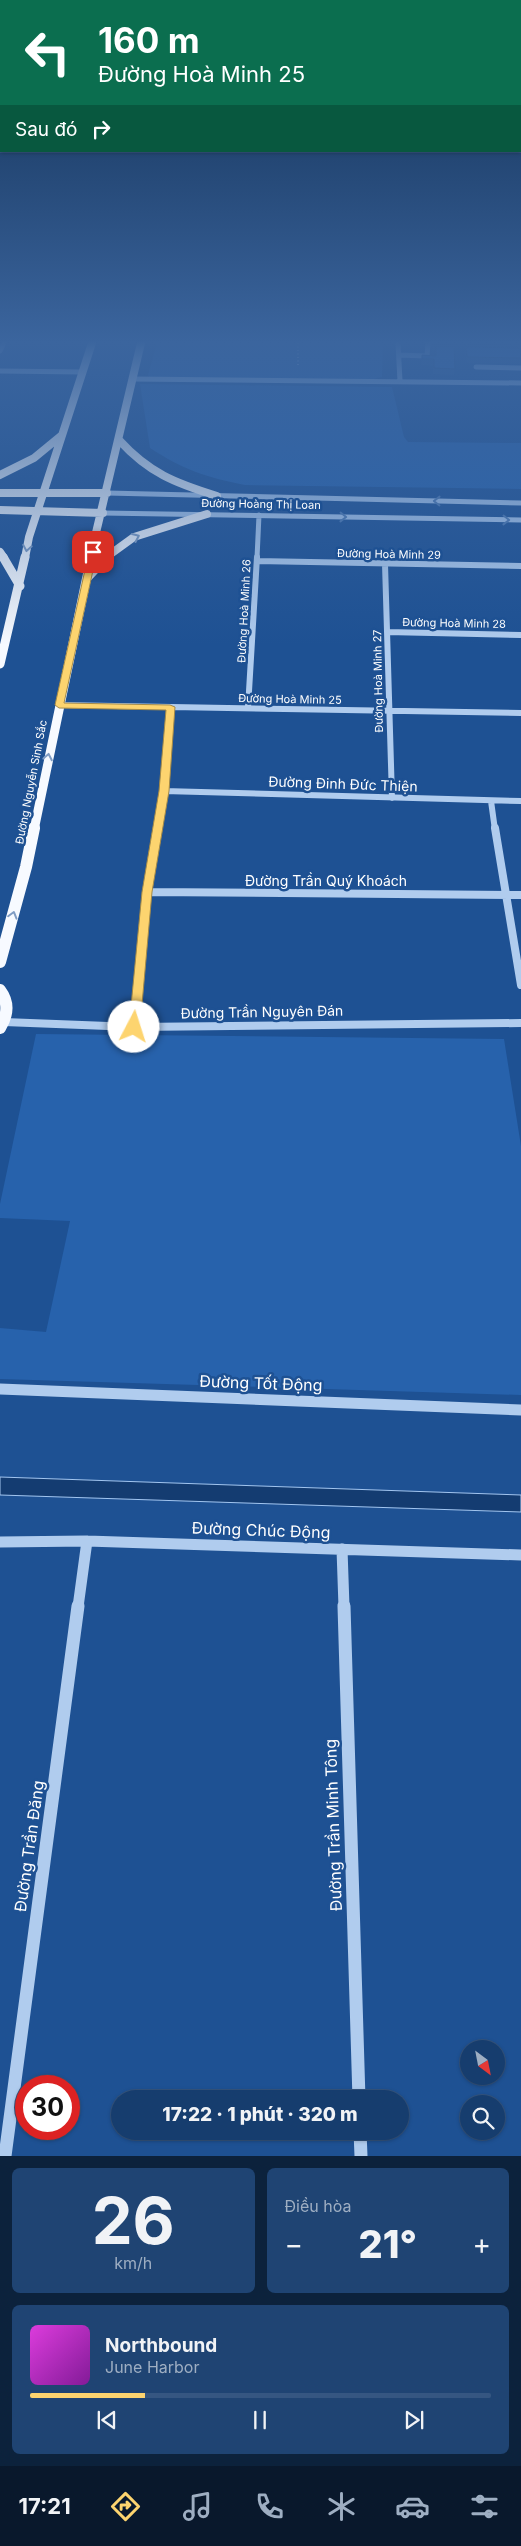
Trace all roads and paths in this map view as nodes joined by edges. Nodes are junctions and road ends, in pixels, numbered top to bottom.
1 (52, 444) edge
2 (59, 444) edge
3 (118, 444) edge
4 (122, 444) edge
5 (0, 475) edge
6 (0, 493) edge
7 (42, 493) junction
8 (107, 494) junction
9 (217, 496) junction
10 (521, 503) edge
11 (0, 510) edge
12 (37, 511) junction
13 (103, 512) junction
14 (207, 514) junction
15 (259, 515) junction
16 (521, 520) edge
17 (0, 552) edge
18 (257, 561) junction
19 (386, 564) junction
20 (521, 566) edge
21 (86, 579) junction
22 (20, 586) junction
23 (387, 632) junction
24 (521, 635) edge
25 (0, 664) edge
26 (59, 705) junction
27 (170, 707) junction
28 (248, 708) junction
29 (388, 711) junction
30 (521, 713) edge
31 (164, 791) junction
32 (392, 798) junction
33 (491, 801) junction
34 (521, 801) edge
35 (147, 892) junction
36 (505, 895) junction
37 (521, 895) edge
38 (0, 962) edge
39 (521, 985) edge
40 (0, 990) edge
41 (521, 1023) edge
42 (2, 1025) edge
43 (134, 1027) junction
44 (0, 1389) edge
45 (521, 1410) edge
46 (87, 1541) junction
47 (0, 1542) edge
48 (342, 1550) junction
49 (521, 1556) edge
50 (359, 2090) edge
51 (360, 2140) edge
52 (6, 2156) edge
53 (361, 2156) edge

1 - 5 main road
2 - 7 main road
3 - 8 main road, Đường Nguyễn Sinh Sắc
4 - 9 main road
6 - 7 main road, Đường Hoàng Thị Loan
7 - 8 main road, Đường Hoàng Thị Loan
7 - 12 main road
8 - 9 street, Đường Hoàng Thị Loan
8 - 13 main road, Đường Nguyễn Sinh Sắc
10 -> 9 street, Đường Hoàng Thị Loan
11 - 12 main road, Đường Hoàng Thị Loan
12 - 13 main road, Đường Hoàng Thị Loan
12 -> 22 main road
13 - 14 street, Đường Hoàng Thị Loan
13 - 21 main road, Đường Nguyễn Sinh Sắc
14 - 15 street, Đường Hoàng Thị Loan
21 -> 14 main road
15 -> 16 street, Đường Hoàng Thị Loan
15 - 18 street, Đường Hoà Minh 26
17 - 22 main road
18 - 19 street, Đường Hoà Minh 29
18 - 28 street, Đường Hoà Minh 26
19 - 20 street, Đường Hoà Minh 29
19 - 23 street, Đường Hoà Minh 27
21 - 26 main road, Đường Nguyễn Sinh Sắc
22 - 25 main road
23 - 24 street, Đường Hoà Minh 28
23 - 29 street, Đường Hoà Minh 27
26 - 27 street, Đường Hoà Minh 25
38 -> 26 main road, Đường Nguyễn Sinh Sắc
27 - 28 street, Đường Hoà Minh 25
27 - 31 street
28 - 29 street, Đường Hoà Minh 25
29 - 30 street, Đường Hoà Minh 25
29 - 32 street, Đường Hoà Minh 27
31 - 32 street, Đường Đinh Đức Thiện
31 - 35 street
32 - 33 street, Đường Đinh Đức Thiện
33 - 34 street, Đường Đinh Đức Thiện
33 - 36 street
35 - 36 street, Đường Trần Quý Khoách
35 - 43 street
36 - 37 street, Đường Trần Quý Khoách
36 - 39 street
40 - 42 main road
41 - 43 street, Đường Trần Nguyên Đán
42 - 43 street, Đường Trần Nguyên Đán
44 - 45 street, Đường Tốt Động
46 - 47 street, Đường Chúc Động
46 - 48 street, Đường Chúc Động
46 - 52 street, Đường Trần Đăng
48 - 49 street, Đường Chúc Động
48 - 50 street, Đường Trần Minh Tông
51 - 53 street

